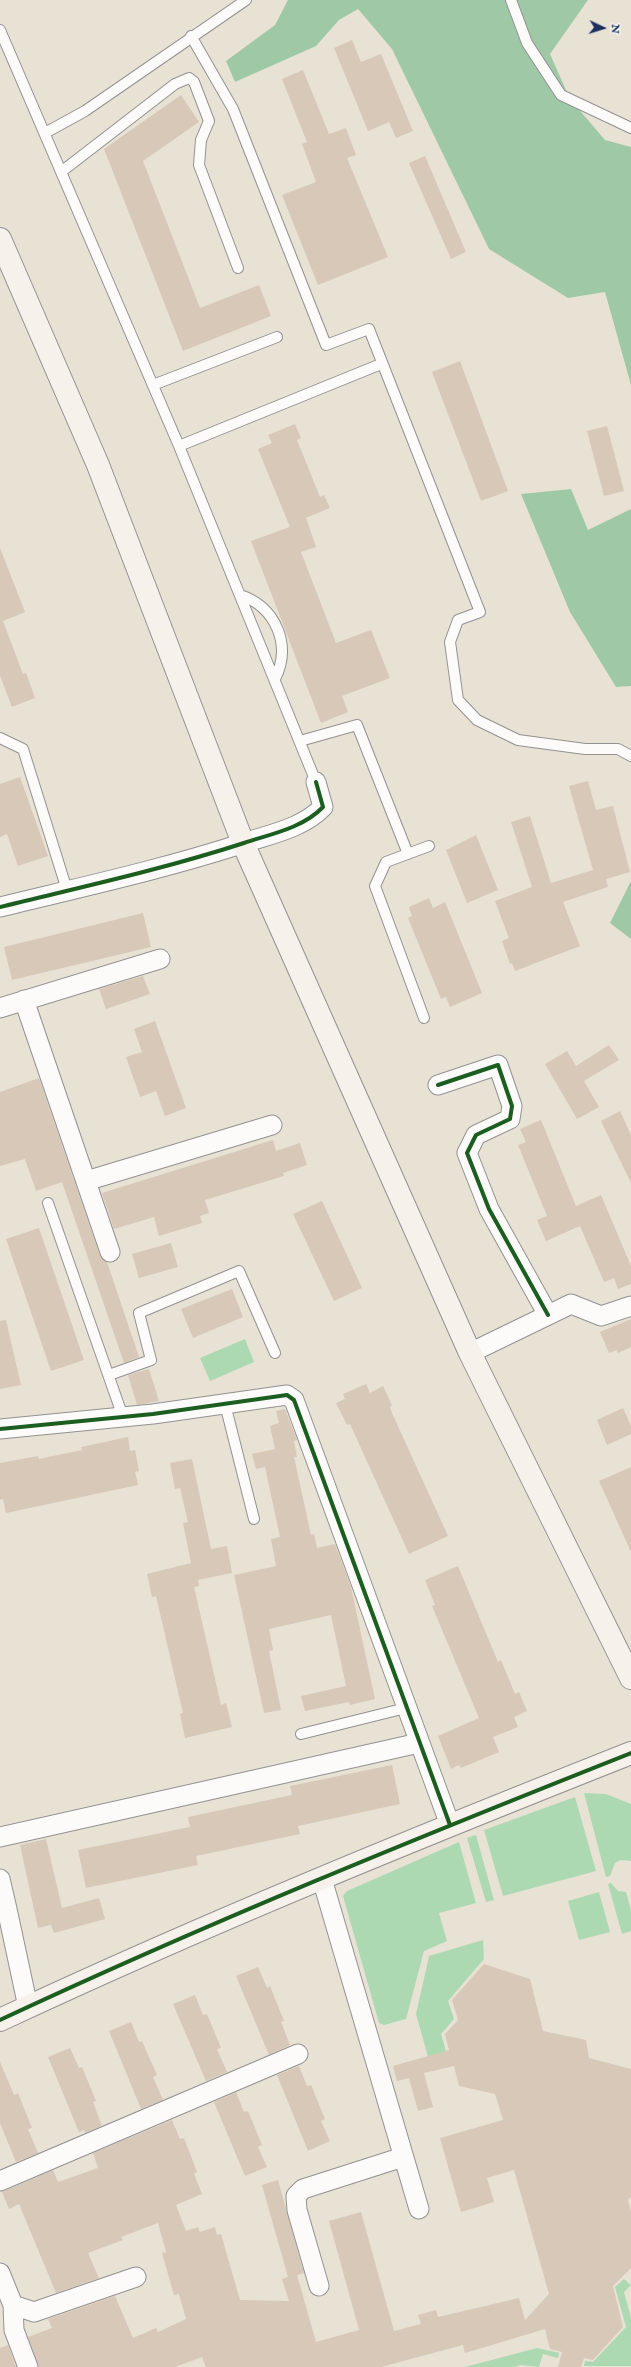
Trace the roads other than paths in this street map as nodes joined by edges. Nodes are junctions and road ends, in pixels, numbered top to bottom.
1 (246, 0) edge
2 (511, 0) edge
3 (0, 30) edge
4 (191, 36) junction
5 (631, 128) edge
6 (45, 133) junction
7 (62, 172) junction
8 (0, 240) edge
9 (238, 268) dead end
10 (277, 337) dead end
11 (381, 364) junction
12 (153, 385) junction
13 (179, 446) junction
14 (240, 595) junction
15 (274, 679) junction
16 (0, 738) edge
17 (300, 741) junction
18 (631, 756) edge
19 (316, 782) joint
20 (244, 843) junction
21 (430, 846) dead end
22 (408, 854) junction
23 (67, 890) junction
24 (0, 907) edge
25 (160, 959) dead end
26 (24, 1000) junction
27 (0, 1008) edge
28 (424, 1018) dead end
29 (438, 1085) dead end
30 (272, 1126) dead end
31 (86, 1182) junction
32 (48, 1203) dead end
33 (110, 1252) dead end
34 (631, 1306) edge
35 (548, 1315) junction
36 (275, 1353) dead end
37 (470, 1354) junction
38 (109, 1375) junction
39 (225, 1404) junction
40 (124, 1417) junction
41 (0, 1429) edge
42 (254, 1519) dead end
43 (631, 1678) edge
44 (406, 1708) junction
45 (301, 1734) dead end
46 (419, 1743) junction
47 (631, 1753) edge
48 (450, 1825) junction
49 (0, 1837) edge
50 (0, 1879) edge
51 (322, 1879) junction
52 (3, 1910) edge
53 (28, 2007) junction
54 (0, 2020) edge
55 (298, 2054) dead end
56 (403, 2157) junction
57 (0, 2181) edge
58 (418, 2209) dead end
59 (0, 2273) edge
60 (136, 2277) dead end
61 (319, 2286) dead end
62 (7, 2299) edge
63 (28, 2367) edge

1 - 4 lane
2 - 5 lane
3 - 6 lane
4 - 6 lane
4 - 11 lane
6 - 7 lane
7 - 9 lane
7 - 12 lane
8 - 20 main road
10 - 12 lane
11 - 13 lane
11 - 18 lane
12 - 13 lane
13 - 14 lane
14 - 15 lane
14 - 15 lane
15 - 17 lane
16 - 23 lane
17 - 19 lane
17 - 22 lane
19 - 20 street
20 - 23 street
20 - 37 main road
21 - 22 lane
22 - 28 lane
23 - 24 street
25 - 26 street
26 - 27 street
26 - 31 street
29 - 35 street
30 - 31 street
31 - 33 street
32 - 38 lane
34 - 35 street
35 - 37 street
36 - 38 lane
37 - 43 main road
38 - 40 lane
39 - 40 street
39 - 42 lane
39 - 44 street
40 - 41 street
44 - 45 lane
44 - 46 street
46 - 48 street
46 - 49 street
47 - 48 main road
48 - 51 main road
50 - 52 street
51 - 53 main road
51 - 56 street
52 - 53 street
53 - 54 main road
55 - 57 street
56 - 58 street
56 - 61 street
59 - 62 street
60 - 62 street
62 - 63 street

